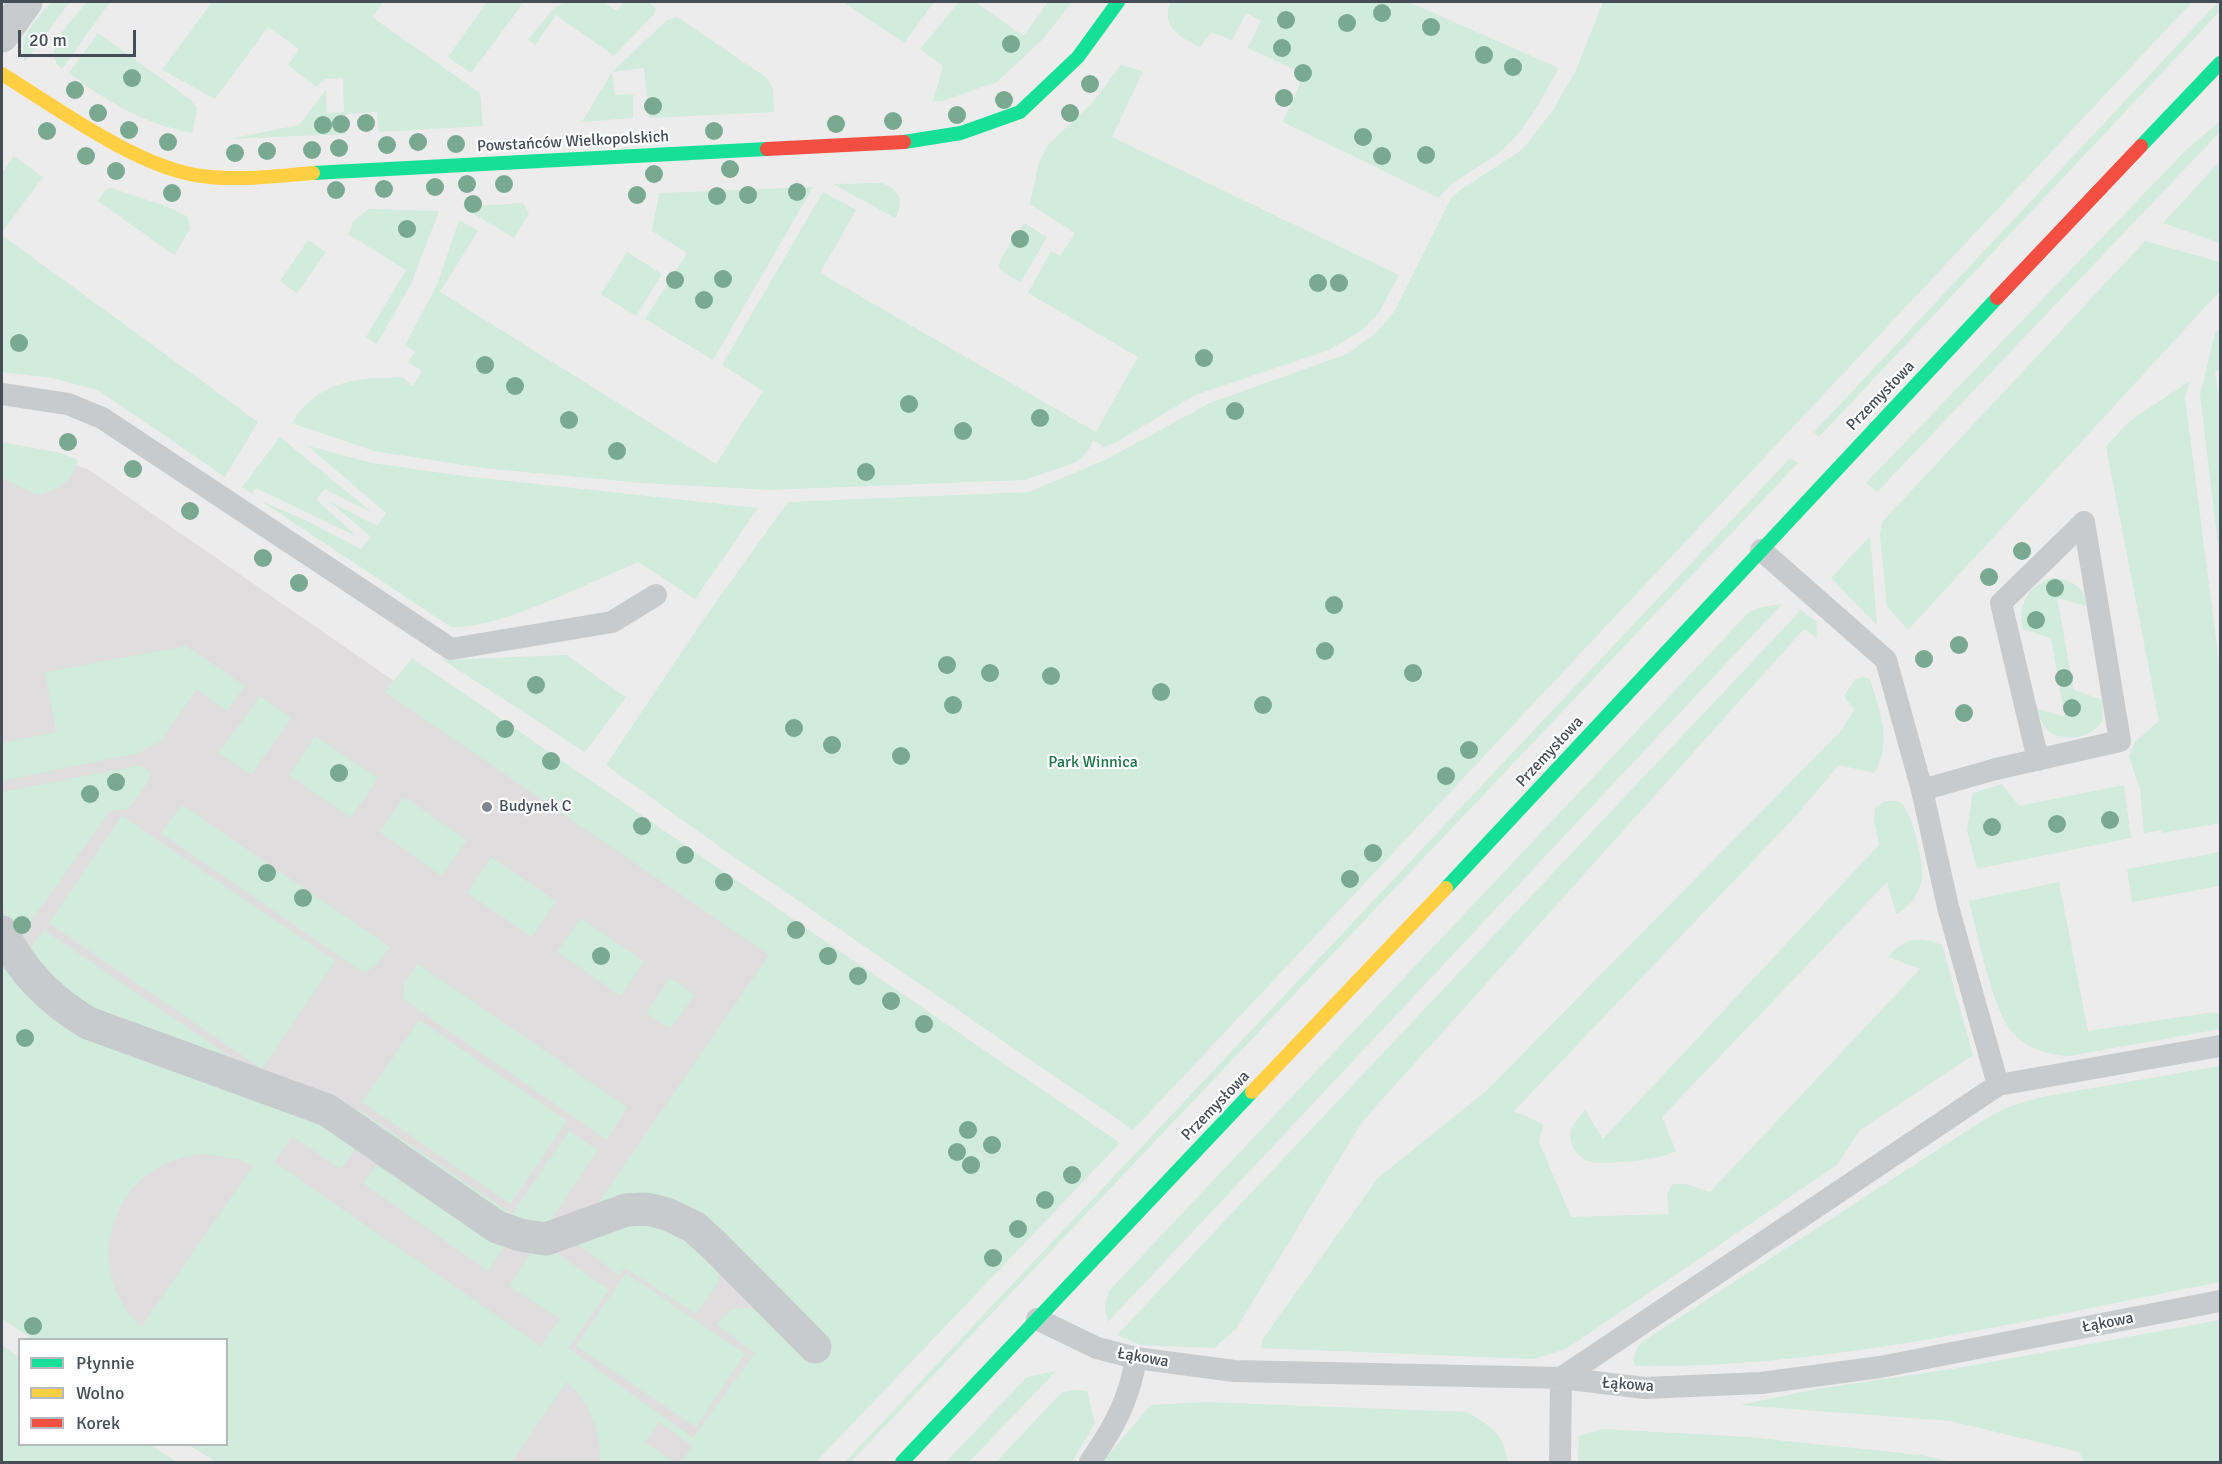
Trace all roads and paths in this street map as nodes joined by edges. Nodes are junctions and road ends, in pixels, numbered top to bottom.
1 (26, 2) edge
2 (1118, 2) edge
3 (2, 36) edge
4 (2220, 63) edge
5 (2, 74) edge
6 (2, 394) edge
7 (1761, 550) junction
8 (656, 595) dead end
9 (2037, 760) junction
10 (1922, 790) junction
11 (2, 932) edge
12 (2220, 1046) edge
13 (1998, 1085) junction
14 (2220, 1302) edge
15 (1036, 1319) junction
16 (815, 1347) dead end
17 (1136, 1358) junction
18 (1561, 1378) junction
19 (902, 1462) edge
20 (1090, 1462) edge
21 (1560, 1462) edge

1 - 3 street
2 - 5 main road, Powstańców Wielkopolskich
4 - 7 main road, Przemysłowa
6 - 8 lane
7 - 10 lane
7 - 15 main road, Przemysłowa
9 - 9 lane
9 - 10 lane
10 - 13 lane
11 - 16 street
12 - 13 lane
13 - 18 lane
14 - 18 lane, Łąkowa
15 - 17 lane, Łąkowa
15 - 19 main road, Przemysłowa
17 - 18 lane, Łąkowa
17 - 20 lane
18 - 21 lane

